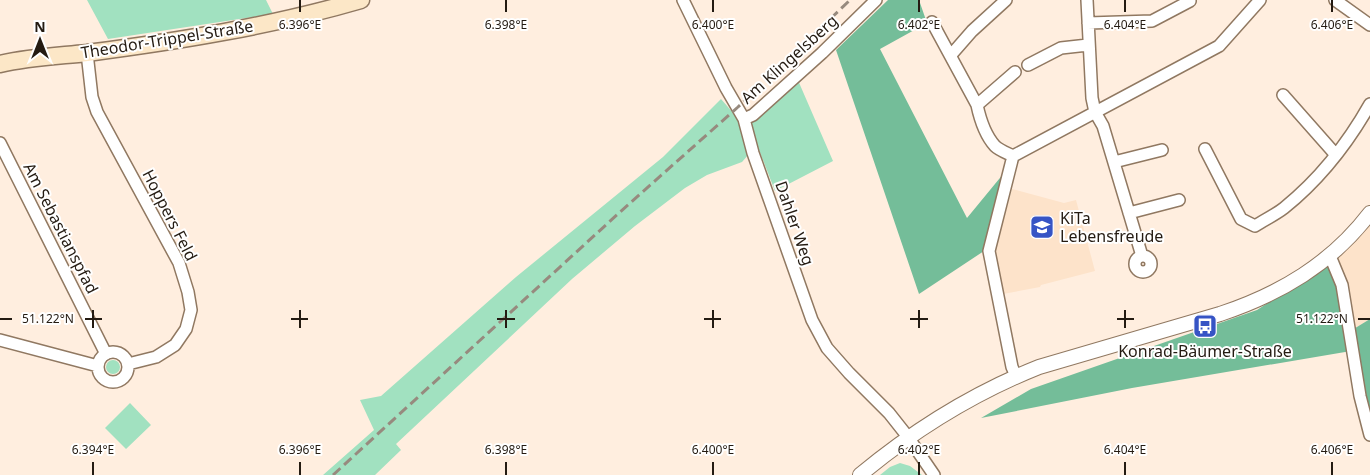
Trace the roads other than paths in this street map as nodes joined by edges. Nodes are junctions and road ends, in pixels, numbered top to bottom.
1 (361, 0) edge
2 (683, 0) edge
3 (876, 0) edge
4 (1006, 0) edge
5 (1087, 0) edge
6 (1336, 0) edge
7 (1190, 1) edge
8 (1254, 2) edge
9 (932, 22) dead end
10 (1088, 23) junction
11 (1370, 25) edge
12 (1088, 45) junction
13 (87, 53) junction
14 (951, 55) junction
15 (0, 64) edge
16 (1028, 65) dead end
17 (1015, 72) dead end
18 (1283, 94) dead end
19 (1370, 104) edge
20 (977, 105) junction
21 (1095, 112) junction
22 (744, 119) junction
23 (0, 143) edge
24 (1205, 149) dead end
25 (1162, 150) dead end
26 (1336, 155) junction
27 (1013, 156) junction
28 (1114, 162) junction
29 (1179, 200) dead end
30 (1370, 212) edge
31 (1129, 214) junction
32 (1142, 256) dead end
33 (1330, 256) junction
34 (0, 340) edge
35 (106, 354) junction
36 (128, 364) junction
37 (98, 366) junction
38 (1016, 376) junction
39 (1370, 435) edge
40 (908, 437) junction
41 (860, 475) edge
42 (934, 475) edge

1 - 13 main road, Theodor-Trippel-Straße
2 - 22 street, Dahler Weg
3 - 22 street, Am Klingelsberg
4 - 14 street
5 - 10 street
6 - 11 street
7 - 10 street
8 - 21 street
9 - 14 street
10 - 12 street
12 - 16 street
12 - 21 street
13 - 15 main road, Theodor-Trippel-Straße
13 - 36 street, Hoppers Feld
14 - 20 street
17 - 20 street
18 - 26 street
19 - 26 street
20 - 27 street
21 - 27 street
21 - 28 street
22 - 40 street, Dahler Weg
23 - 35 street, Am Sebastianspfad
24 - 26 street
25 - 28 street
27 - 38 street
28 - 31 street
29 - 31 street
30 - 33 street
31 - 32 street
33 - 38 street
33 - 39 street
34 - 37 street
35 - 36 street
35 - 37 street
36 - 37 street
38 - 40 street
40 - 41 street
40 - 42 street, Dahler Weg

